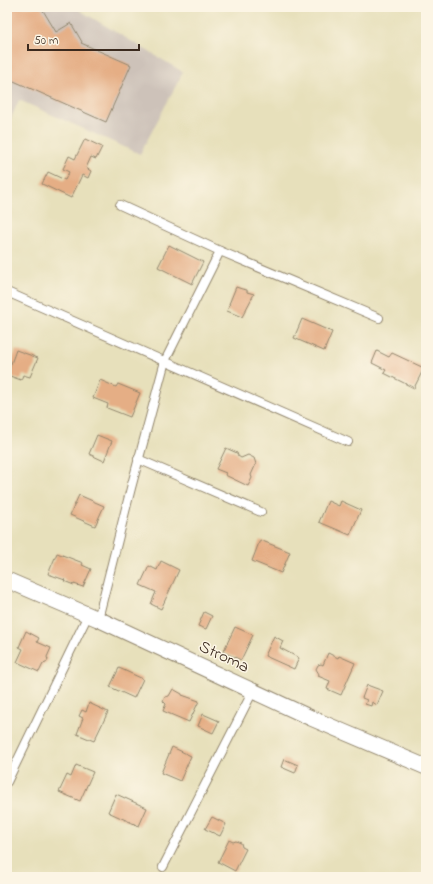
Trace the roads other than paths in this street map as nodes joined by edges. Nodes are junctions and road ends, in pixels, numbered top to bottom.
1 (120, 205) dead end
2 (220, 252) junction
3 (7, 292) edge
4 (379, 318) dead end
5 (165, 361) junction
6 (348, 442) dead end
7 (138, 459) junction
8 (261, 512) dead end
9 (7, 580) edge
10 (93, 617) junction
11 (253, 691) junction
12 (426, 768) edge
13 (7, 782) edge
14 (163, 867) dead end

1 - 2 lane
2 - 4 lane
2 - 5 lane
3 - 5 lane
5 - 6 lane
5 - 7 lane
7 - 8 lane
7 - 10 lane
9 - 10 street, Stroma
10 - 11 street, Stroma
10 - 13 lane
11 - 12 street, Stroma
11 - 14 lane

